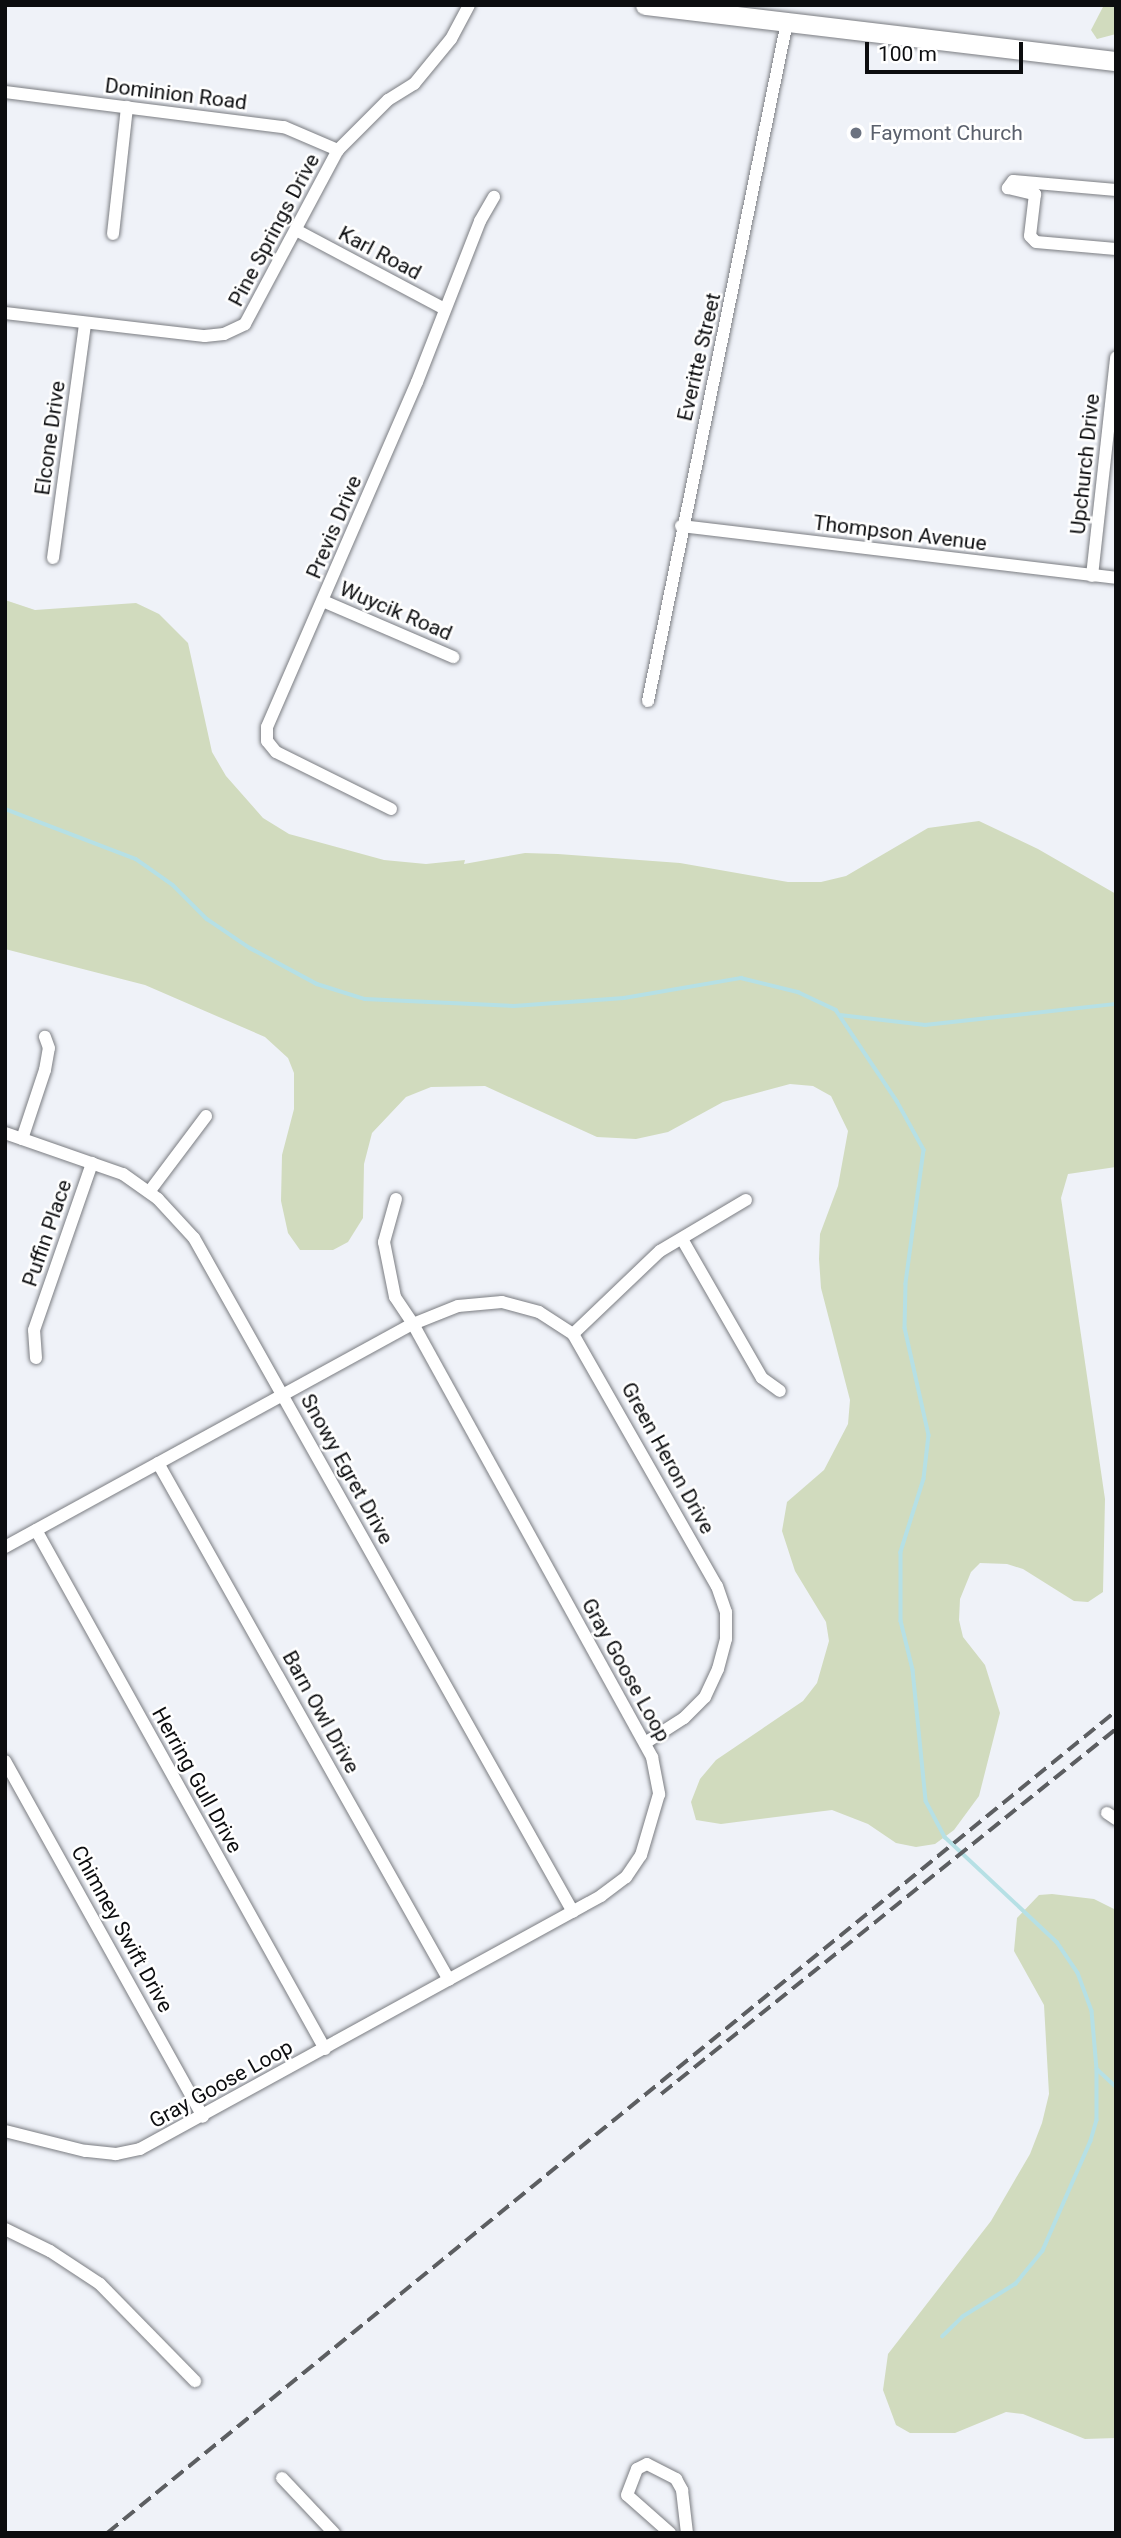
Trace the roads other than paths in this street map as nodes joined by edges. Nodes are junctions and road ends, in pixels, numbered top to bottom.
1 (469, 5) edge
2 (645, 5) edge
3 (786, 22) junction
4 (1116, 61) edge
5 (5, 92) edge
6 (127, 107) junction
7 (338, 150) junction
8 (1116, 191) edge
9 (494, 197) dead end
10 (298, 231) junction
11 (113, 234) dead end
12 (1116, 249) edge
13 (445, 309) junction
14 (5, 313) edge
15 (85, 323) junction
16 (1116, 357) edge
17 (681, 526) junction
18 (53, 558) dead end
19 (1092, 576) junction
20 (1116, 578) edge
21 (323, 601) junction
22 (453, 657) dead end
23 (648, 701) dead end
24 (391, 808) dead end
25 (45, 1037) dead end
26 (206, 1116) dead end
27 (5, 1133) edge
28 (22, 1139) junction
29 (92, 1163) junction
30 (149, 1192) junction
31 (396, 1199) dead end
32 (746, 1200) dead end
33 (682, 1239) junction
34 (413, 1324) junction
35 (573, 1334) junction
36 (36, 1358) dead end
37 (780, 1391) dead end
38 (284, 1395) junction
39 (158, 1463) junction
40 (36, 1530) junction
41 (5, 1546) edge
42 (645, 1743) junction
43 (5, 1761) edge
44 (573, 1912) junction
45 (449, 1980) junction
46 (325, 2049) junction
47 (203, 2116) junction
48 (5, 2131) edge
49 (5, 2229) edge
50 (195, 2381) dead end
51 (282, 2478) dead end
52 (334, 2533) edge
53 (670, 2533) edge
54 (687, 2533) edge

1 - 7 street, Pine Springs Drive
2 - 3 main road
3 - 4 main road
3 - 17 street, Everitte Street
5 - 6 street, Dominion Road
6 - 7 street, Dominion Road
6 - 11 street
7 - 10 street, Pine Springs Drive
8 - 12 street
9 - 13 street, Previs Drive
10 - 13 street, Karl Road
10 - 15 street, Pine Springs Drive
13 - 21 street, Previs Drive
14 - 15 street, Pine Springs Drive
15 - 18 street, Elcone Drive
16 - 19 street, Upchurch Drive
17 - 19 street, Thompson Avenue
17 - 23 street, Everitte Street
19 - 20 street, Thompson Avenue
21 - 22 street, Wuycik Road
21 - 24 street, Previs Drive
25 - 28 street
26 - 30 street
27 - 28 street, Snowy Egret Drive
28 - 29 street, Snowy Egret Drive
29 - 30 street, Snowy Egret Drive
29 - 36 street, Puffin Place
30 - 38 street, Snowy Egret Drive
31 - 34 street, Gray Goose Loop
32 - 33 street
33 - 35 street
33 - 37 street
34 - 35 street, Green Heron Drive
34 - 38 street
34 - 42 street, Gray Goose Loop
35 - 42 street, Green Heron Drive
38 - 39 street
38 - 44 street, Snowy Egret Drive
39 - 40 street
39 - 45 street, Barn Owl Drive
40 - 41 street
40 - 46 street, Herring Gull Drive
42 - 44 street, Gray Goose Loop
43 - 47 street, Chimney Swift Drive
44 - 45 street, Gray Goose Loop
45 - 46 street, Gray Goose Loop
46 - 47 street, Gray Goose Loop
47 - 48 street, Gray Goose Loop
49 - 50 street
51 - 52 street
53 - 54 street

